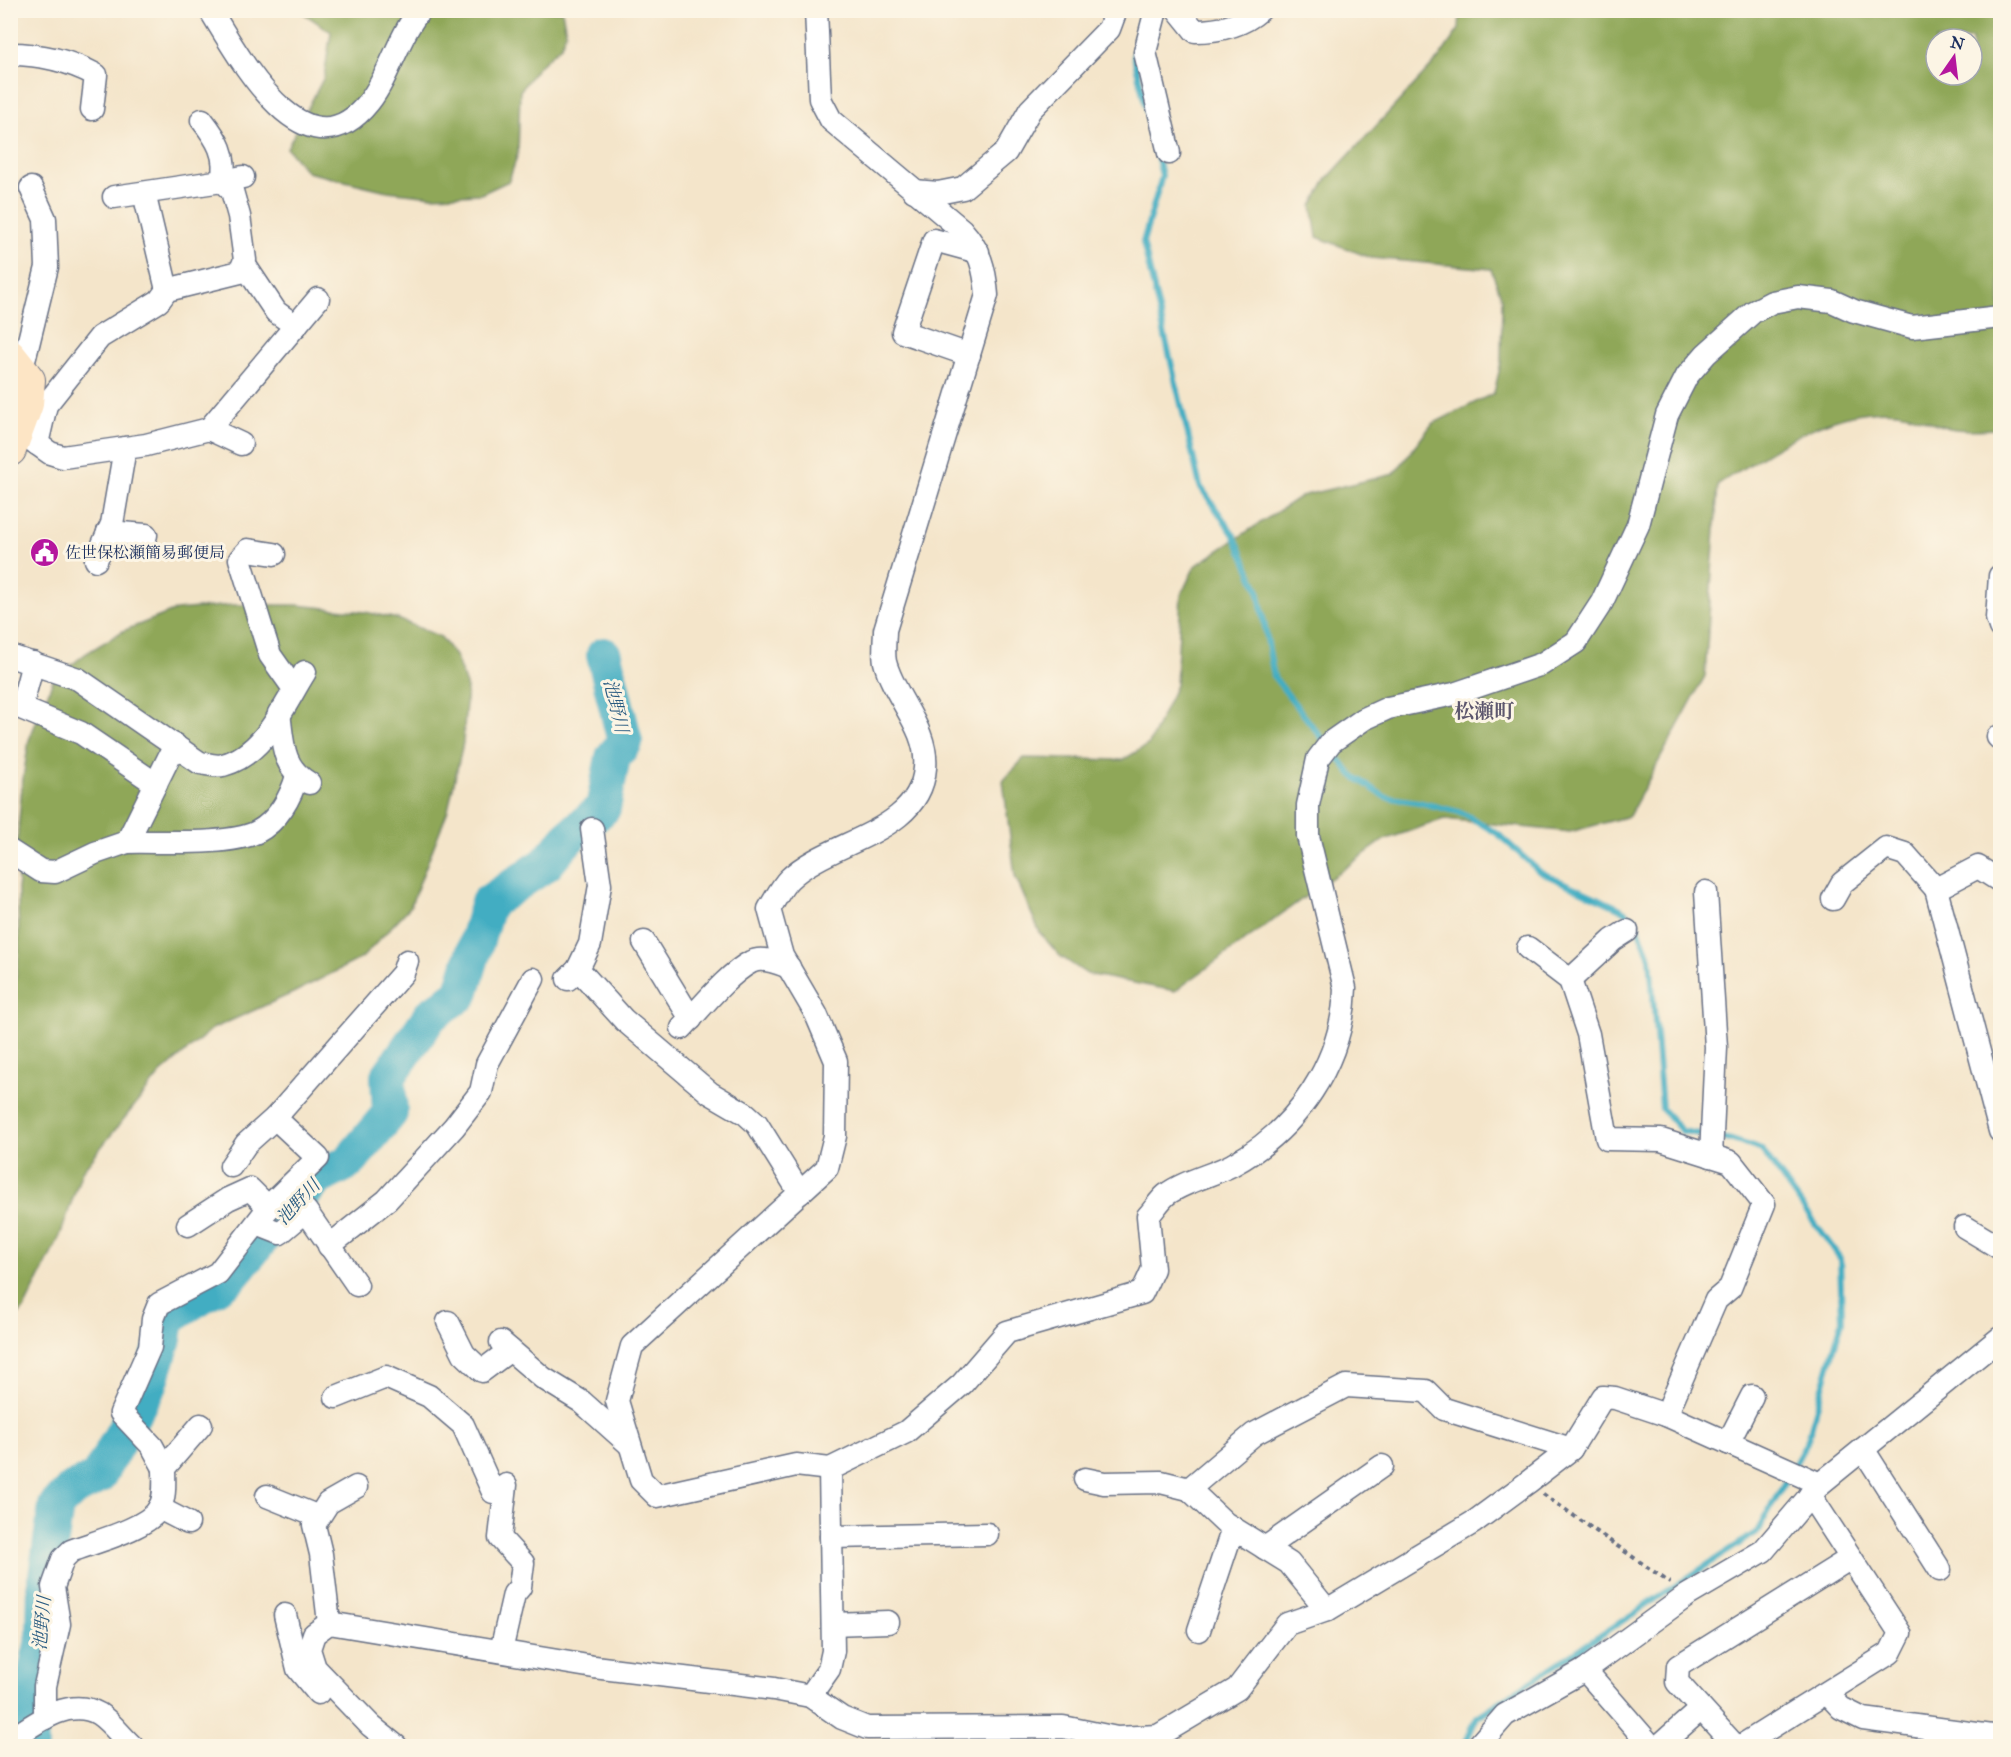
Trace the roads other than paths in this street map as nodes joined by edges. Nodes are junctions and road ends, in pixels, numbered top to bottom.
1 (210, 10) edge
2 (420, 10) edge
3 (816, 10) edge
4 (1116, 10) edge
5 (1156, 10) edge
6 (1178, 10) edge
7 (1260, 10) edge
8 (10, 54) edge
9 (92, 109) dead end
10 (202, 120) dead end
11 (1169, 153) dead end
12 (233, 179) junction
13 (31, 188) dead end
14 (914, 191) junction
15 (144, 193) junction
16 (114, 197) dead end
17 (978, 252) junction
18 (243, 264) junction
19 (167, 290) junction
20 (318, 299) dead end
21 (2001, 317) edge
22 (296, 326) junction
23 (969, 355) junction
24 (16, 362) edge
25 (209, 429) junction
26 (22, 442) edge
27 (241, 444) dead end
28 (125, 448) junction
29 (108, 532) junction
30 (146, 536) dead end
31 (274, 554) dead end
32 (96, 560) dead end
33 (2001, 576) edge
34 (2001, 627) edge
35 (10, 656) edge
36 (33, 663) junction
37 (279, 713) junction
38 (175, 745) junction
39 (156, 784) junction
40 (592, 829) dead end
41 (127, 842) junction
42 (10, 851) edge
43 (2001, 880) edge
44 (1936, 889) junction
45 (1706, 892) dead end
46 (1833, 898) dead end
47 (1627, 931) dead end
48 (644, 942) dead end
49 (1528, 948) dead end
50 (407, 961) dead end
51 (789, 967) junction
52 (533, 979) dead end
53 (1570, 980) junction
54 (275, 1118) junction
55 (2001, 1131) edge
56 (1712, 1156) junction
57 (231, 1166) dead end
58 (800, 1193) junction
59 (263, 1216) junction
60 (188, 1225) dead end
61 (1965, 1227) dead end
62 (330, 1246) junction
63 (2001, 1248) edge
64 (357, 1285) dead end
65 (448, 1322) dead end
66 (2001, 1338) edge
67 (1752, 1396) dead end
68 (336, 1397) dead end
69 (1666, 1415) junction
70 (201, 1425) dead end
71 (1728, 1443) junction
72 (630, 1445) junction
73 (1571, 1449) junction
74 (1863, 1449) junction
75 (1382, 1466) dead end
76 (164, 1468) junction
77 (830, 1469) junction
78 (1084, 1479) dead end
79 (356, 1487) dead end
80 (1189, 1489) junction
81 (1815, 1489) junction
82 (267, 1496) dead end
83 (159, 1508) junction
84 (319, 1517) junction
85 (188, 1523) dead end
86 (1233, 1528) junction
87 (987, 1534) dead end
88 (831, 1537) junction
89 (1265, 1548) junction
90 (1851, 1558) junction
91 (1940, 1570) dead end
92 (1327, 1610) junction
93 (285, 1615) dead end
94 (888, 1622) dead end
95 (329, 1623) junction
96 (832, 1624) junction
97 (1198, 1630) dead end
98 (501, 1651) junction
99 (1585, 1670) junction
100 (1827, 1693) junction
101 (810, 1696) junction
102 (352, 1707) junction
103 (1701, 1709) junction
104 (29, 1728) edge
105 (2001, 1737) edge
106 (132, 1746) edge
107 (396, 1746) edge
108 (1478, 1746) edge
109 (1651, 1746) edge
110 (1659, 1746) edge
111 (1734, 1746) edge
112 (1741, 1746) edge

1 - 2 street
3 - 14 street
4 - 14 street
5 - 11 street
6 - 7 street
8 - 9 street
10 - 12 street
12 - 15 street
12 - 18 street
13 - 24 street
14 - 17 street
15 - 16 street
15 - 19 street
17 - 23 street
17 - 23 street
18 - 19 street
18 - 22 street
19 - 26 street
20 - 22 street
21 - 77 street
22 - 25 street
23 - 51 street
24 - 26 main road
25 - 27 street
25 - 28 street
26 - 28 street
28 - 29 street
29 - 30 street
29 - 32 street
31 - 37 street
33 - 34 street
35 - 36 street
36 - 38 street
36 - 39 street
37 - 38 street
37 - 41 street
38 - 39 street
39 - 41 street
40 - 58 street
41 - 42 street
43 - 44 street
44 - 46 street
44 - 55 street
45 - 56 street
47 - 53 street
48 - 51 street
49 - 53 street
50 - 54 street
51 - 58 street
52 - 62 street
53 - 56 street
54 - 57 street
54 - 59 street
56 - 69 street
58 - 72 street
59 - 60 street
59 - 62 street
59 - 76 street
61 - 63 street
62 - 64 street
65 - 72 street
66 - 74 street
67 - 71 street
68 - 98 street
69 - 71 street
69 - 73 street
70 - 76 street
71 - 81 street
72 - 77 street
73 - 80 street
73 - 92 street
74 - 81 street
74 - 91 street
75 - 89 street
76 - 83 street
77 - 88 street
78 - 80 street
79 - 84 street
80 - 86 street
81 - 90 street
81 - 99 street
82 - 84 street
83 - 85 street
83 - 104 street
84 - 95 street
86 - 89 street
86 - 97 street
87 - 88 street
88 - 96 street
89 - 92 street
90 - 100 street
90 - 103 street
92 - 101 street
93 - 102 street
94 - 96 street
95 - 98 street
95 - 102 street
96 - 101 street
98 - 101 street
99 - 108 street
99 - 109 street
100 - 105 street
100 - 112 street
102 - 107 street
103 - 110 street
103 - 111 street
104 - 106 street

